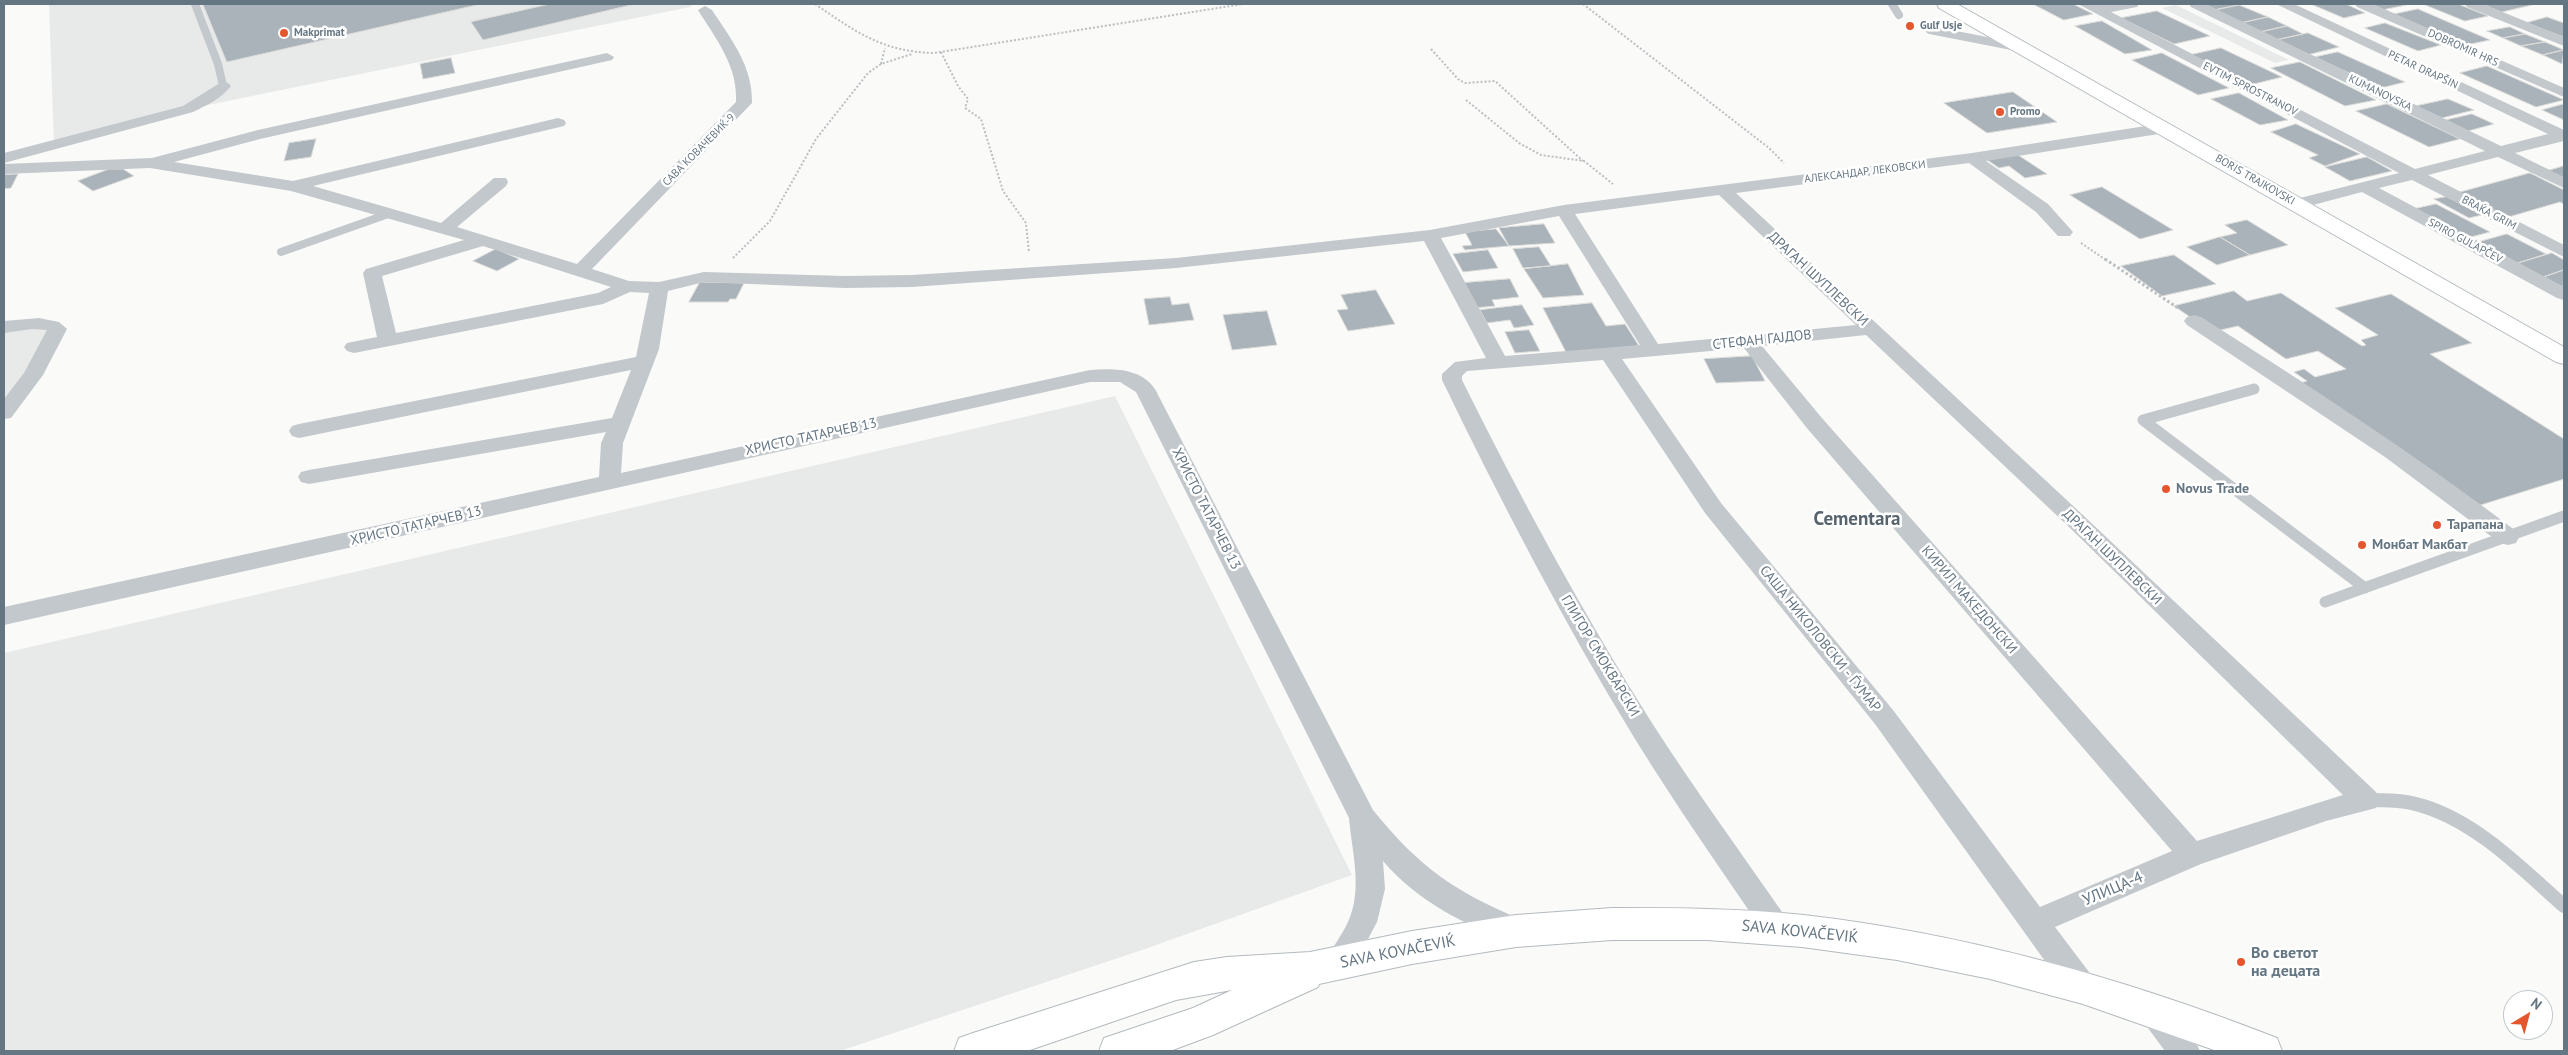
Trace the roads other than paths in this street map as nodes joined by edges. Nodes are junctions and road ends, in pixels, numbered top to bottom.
1 (194, 4) edge
2 (1892, 4) edge
3 (1946, 4) edge
4 (2132, 4) edge
5 (2196, 4) edge
6 (2283, 4) edge
7 (2362, 4) edge
8 (2472, 4) edge
9 (2091, 7) edge
10 (705, 10) dead end
11 (1899, 15) dead end
12 (1930, 30) dead end
13 (2564, 42) edge
14 (2023, 48) junction
15 (607, 57) dead end
16 (223, 86) joint
17 (2564, 93) edge
18 (558, 123) dead end
19 (2165, 128) junction
20 (2564, 135) edge
21 (2500, 152) junction
22 (4, 158) edge
23 (1972, 158) junction
24 (150, 163) junction
25 (4, 168) edge
26 (2414, 174) junction
27 (500, 182) dead end
28 (2564, 183) edge
29 (293, 186) junction
30 (2365, 187) junction
31 (1724, 191) junction
32 (2298, 204) junction
33 (1564, 210) junction
34 (390, 213) junction
35 (444, 229) junction
36 (2064, 232) road end
37 (1430, 235) junction
38 (2564, 235) edge
39 (483, 240) junction
40 (2542, 241) junction
41 (281, 252) dead end
42 (2564, 252) edge
43 (580, 271) junction
44 (627, 286) junction
45 (659, 288) junction
46 (2564, 294) edge
47 (2194, 321) road end
48 (4, 327) edge
49 (1871, 329) junction
50 (388, 341) junction
51 (1749, 342) junction
52 (354, 347) dead end
53 (1653, 351) junction
54 (1608, 353) junction
55 (2564, 357) edge
56 (642, 362) junction
57 (1499, 363) junction
58 (1455, 370) joint
59 (2254, 389) dead end
60 (4, 413) edge
61 (618, 423) junction
62 (299, 431) dead end
63 (309, 477) dead end
64 (609, 482) junction
65 (2564, 516) edge
66 (2508, 537) junction
67 (2365, 588) junction
68 (2325, 602) dead end
69 (4, 616) edge
70 (2366, 800) junction
71 (1363, 818) junction
72 (2192, 855) junction
73 (2564, 906) edge
74 (2034, 923) junction
75 (1778, 928) junction
76 (1519, 931) junction
77 (1332, 965) junction
78 (2081, 986) junction
79 (2152, 1010) junction
80 (973, 1051) edge
81 (1118, 1051) edge
82 (2184, 1051) edge
83 (2263, 1051) edge

1 - 16 lane
2 - 11 lane
3 - 14 main road, BORIS TRAJKOVSKI
4 - 9 street
5 - 21 street, KUMANOVSKA
6 - 20 street, PETAR DRAPŠIN
7 - 17 street, DOBROMIR HRS
8 - 13 street
9 - 26 street, EVTIM SPROSTRANOV
10 - 43 street, САВА КОВАЧЕВИЌ-9
12 - 14 lane
14 - 19 main road, BORIS TRAJKOVSKI
15 - 24 street
16 - 22 street
18 - 29 street
19 - 23 street, АЛЕКСАНДАР ЛЕКОВСКИ
19 - 32 main road, BORIS TRAJKOVSKI
20 - 21 street
21 - 26 street
21 - 28 street, KUMANOVSKA
23 - 31 street, АЛЕКСАНДАР ЛЕКОВСКИ
23 - 36 street
24 - 25 street
24 - 29 street, АЛЕКСАНДАР ЛЕКОВСКИ
26 - 30 street
26 - 40 street, BRAḰA GRIM
27 - 35 street
29 - 34 street, АЛЕКСАНДАР ЛЕКОВСКИ
30 - 32 street
30 - 46 street, SPIRO GULAPČEV
31 - 33 street, АЛЕКСАНДАР ЛЕКОВСКИ
31 - 49 street, ДРАГАН ШУПЛЕВСКИ
32 - 55 main road, BORIS TRAJKOVSKI
33 - 37 street, АЛЕКСАНДАР ЛЕКОВСКИ
33 - 53 street
34 - 35 street, АЛЕКСАНДАР ЛЕКОВСКИ
34 - 41 lane
35 - 39 street, АЛЕКСАНДАР ЛЕКОВСКИ
37 - 45 street, АЛЕКСАНДАР ЛЕКОВСКИ
37 - 57 street
38 - 40 street
39 - 43 street, АЛЕКСАНДАР ЛЕКОВСКИ
39 - 50 street
40 - 42 street, BRAḰA GRIM
43 - 44 street, АЛЕКСАНДАР ЛЕКОВСКИ
44 - 45 street, АЛЕКСАНДАР ЛЕКОВСКИ
44 - 50 street
45 - 56 street
47 - 66 street
48 - 60 street
49 - 51 street, СТЕФАН ГАЈДОВ
49 - 70 street, ДРАГАН ШУПЛЕВСКИ
50 - 52 street
51 - 53 street, СТЕФАН ГАЈДОВ
51 - 72 street, КИРИЛ МАКЕДОНСКИ
53 - 54 street, СТЕФАН ГАЈДОВ
54 - 57 street, СТЕФАН ГАЈДОВ
54 - 74 street, САША НИКОЛОВСКИ - ЃУМАР
56 - 61 street
56 - 62 street
57 - 58 street, СТЕФАН ГАЈДОВ
58 - 75 street, ГЛИГОР СМОКВАРСКИ
59 - 67 lane
61 - 63 street
61 - 64 street
64 - 69 street, ХРИСТО ТАТАРЧЕВ 13
64 - 71 street, ХРИСТО ТАТАРЧЕВ 13
65 - 66 lane
66 - 67 lane
67 - 68 lane
70 - 72 street
70 - 73 lane
71 - 76 street, ХРИСТО ТАТАРЧЕВ 13
71 - 77 street, ХРИСТО ТАТАРЧЕВ 13
72 - 74 street, УЛИЦА-4
74 - 78 street, САША НИКОЛОВСКИ - ЃУМАР
75 - 76 main road, SAVA KOVAČEVIḰ
75 - 78 main road, SAVA KOVAČEVIḰ
76 - 77 main road, SAVA KOVAČEVIḰ
77 - 80 main road, SAVA KOVAČEVIḰ
77 - 81 main road, SAVA KOVAČEVIḰ
78 - 79 main road, SAVA KOVAČEVIḰ
79 - 82 street
79 - 83 main road, SAVA KOVAČEVIḰ

